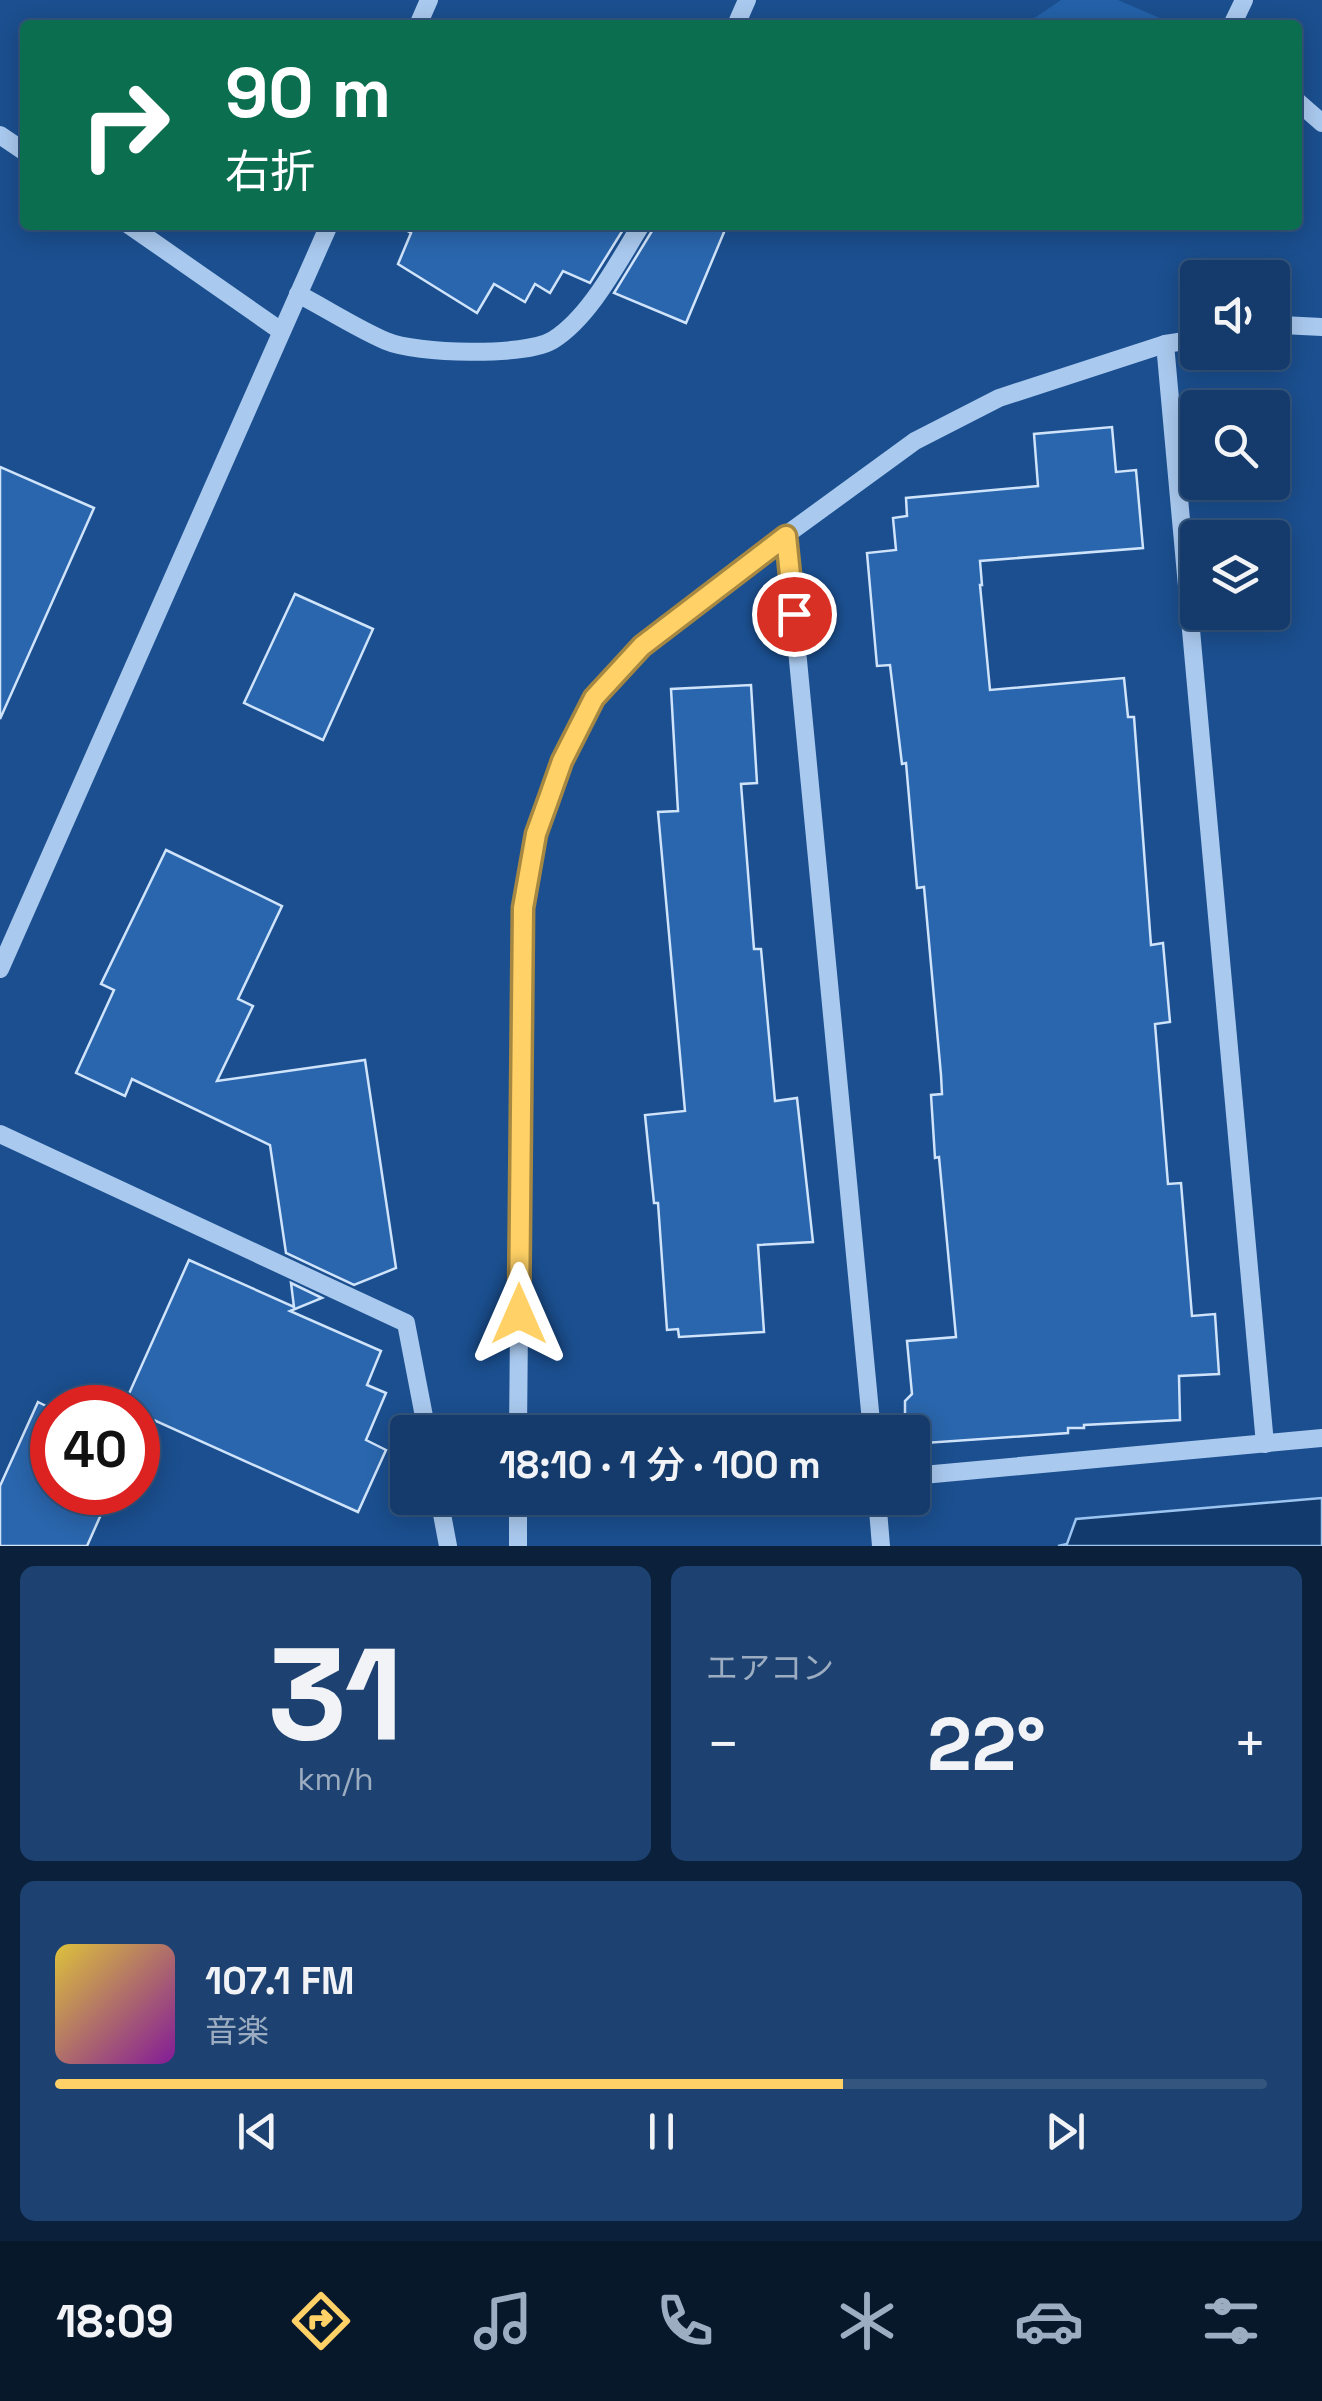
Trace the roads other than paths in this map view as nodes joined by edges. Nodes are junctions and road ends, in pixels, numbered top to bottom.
1 (1302, 106) edge
2 (1322, 123) edge
3 (137, 230) edge
4 (326, 230) edge
5 (638, 230) edge
6 (298, 294) junction
7 (1290, 326) edge
8 (1322, 327) edge
9 (281, 331) junction
10 (1180, 341) edge
11 (1165, 344) junction
12 (786, 536) junction
13 (0, 968) edge
14 (0, 1134) edge
15 (424, 1415) edge
16 (518, 1415) edge
17 (870, 1415) edge
18 (1322, 1438) edge
19 (1265, 1444) junction
20 (930, 1474) edge
21 (442, 1515) edge
22 (518, 1515) edge
23 (879, 1515) edge
24 (448, 1546) edge
25 (518, 1546) edge
26 (881, 1546) edge

1 - 2 street
3 - 9 street
4 - 6 street
5 - 6 street
6 - 9 street
7 - 8 street
9 - 13 street
10 - 11 street
11 - 12 street
11 - 19 street
12 - 16 street
12 - 17 street
14 - 15 street
18 - 19 street
19 - 20 street
21 - 24 street
22 - 25 street
23 - 26 street

